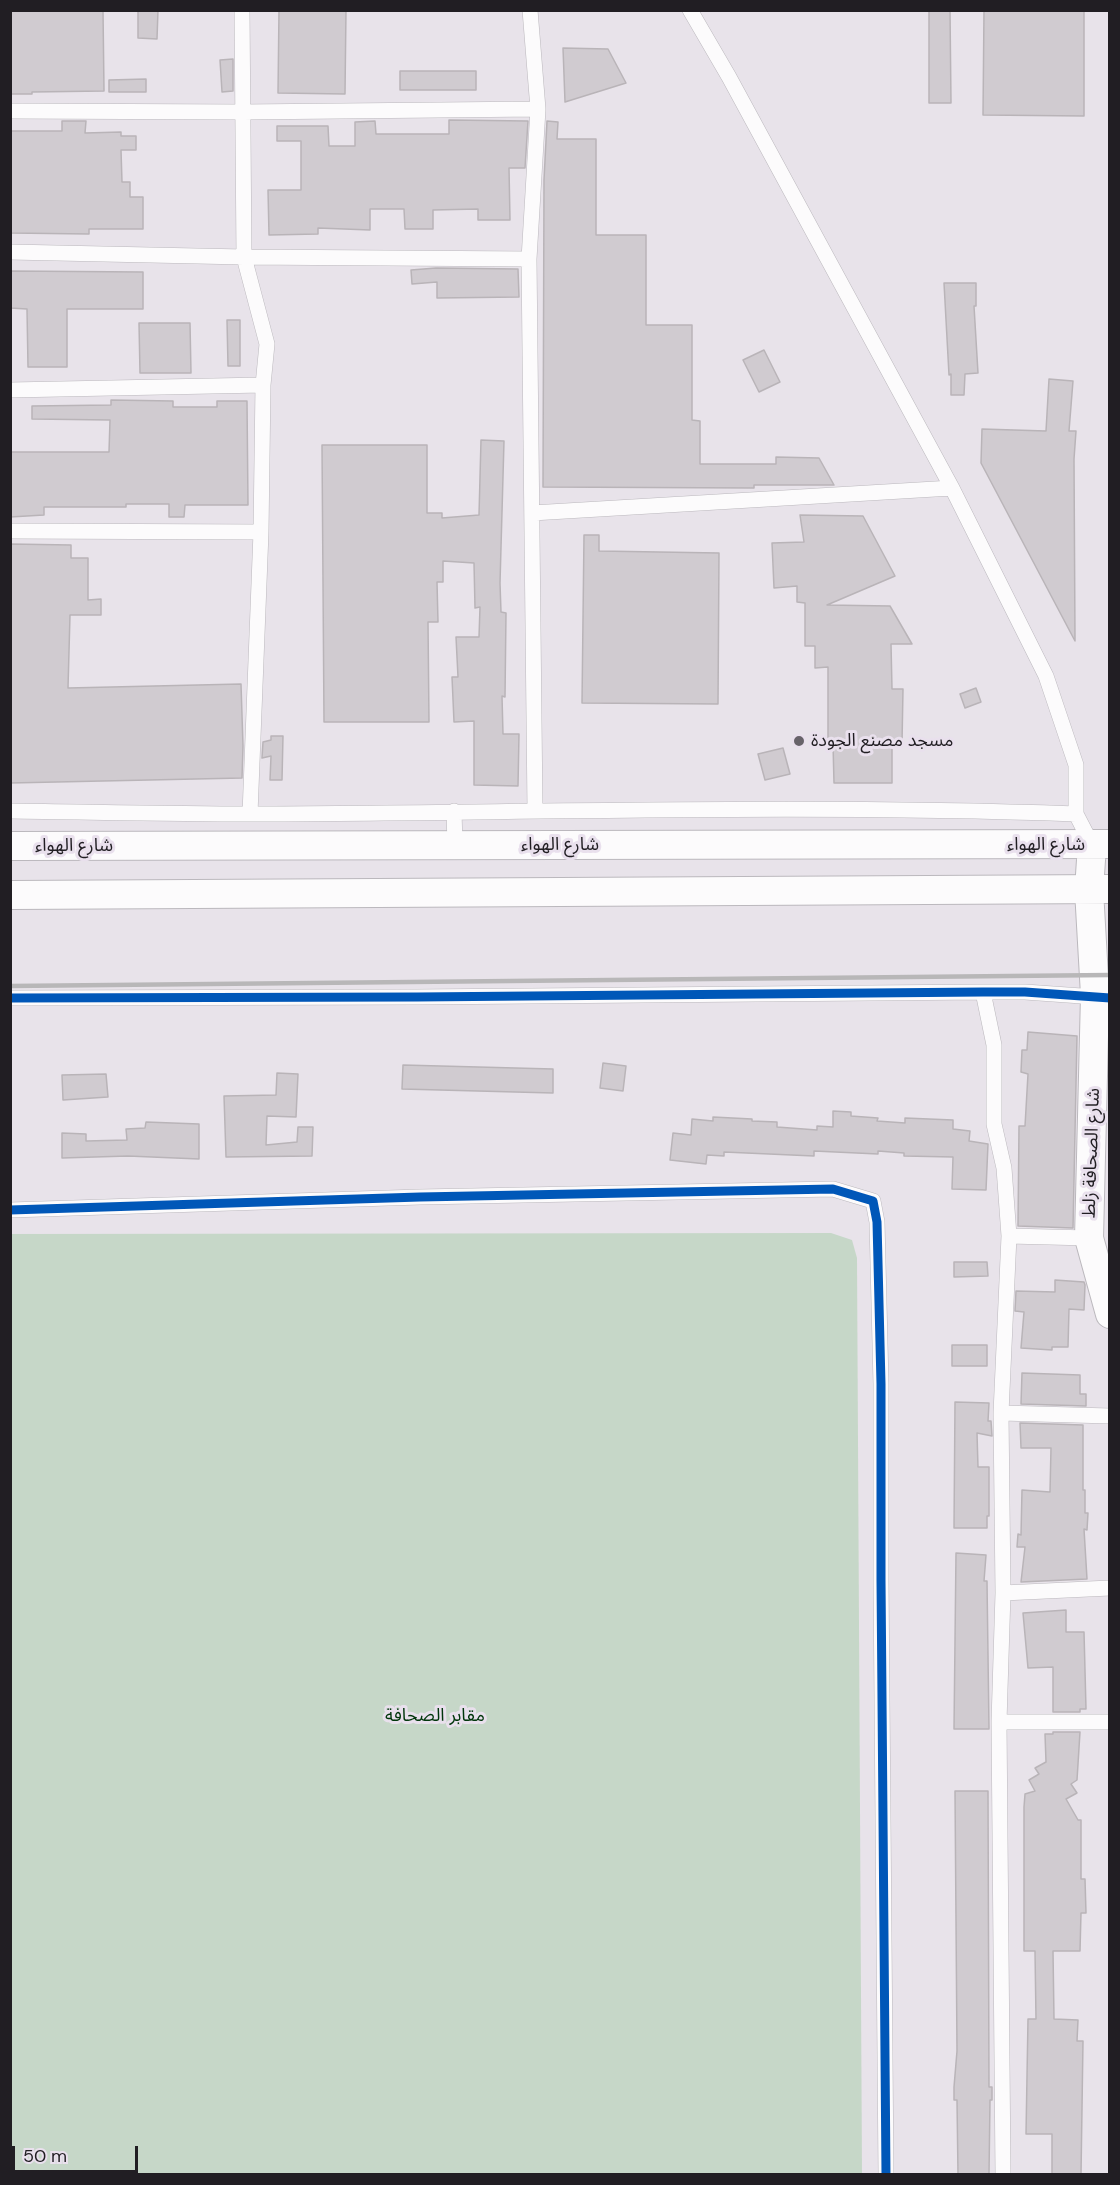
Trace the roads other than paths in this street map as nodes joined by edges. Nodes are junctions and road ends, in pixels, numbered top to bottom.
1 (242, 10) edge
2 (530, 10) edge
3 (690, 10) edge
4 (538, 109) junction
5 (10, 111) edge
6 (243, 112) junction
7 (10, 252) edge
8 (244, 257) junction
9 (530, 259) junction
10 (263, 385) junction
11 (10, 390) edge
12 (952, 488) junction
13 (532, 513) junction
14 (10, 531) edge
15 (261, 532) junction
16 (535, 810) junction
17 (10, 811) edge
18 (454, 811) junction
19 (250, 814) junction
20 (1076, 814) junction
21 (455, 845) junction
22 (1101, 845) edge
23 (10, 846) edge
24 (1099, 889) edge
25 (10, 895) edge
26 (983, 992) junction
27 (1102, 997) edge
28 (10, 998) edge
29 (10, 1210) edge
30 (1009, 1236) junction
31 (1089, 1238) junction
32 (1110, 1314) edge
33 (1001, 1413) junction
34 (1110, 1416) edge
35 (1110, 1588) edge
36 (1002, 1593) junction
37 (999, 1722) junction
38 (1110, 1722) edge
39 (886, 2175) edge
40 (1003, 2175) edge

1 - 6 street
2 - 4 street
3 - 12 street
4 - 6 street
4 - 9 street
5 - 6 street
6 - 8 street
7 - 8 street
8 - 9 street
8 - 10 street
9 - 13 street
10 - 11 street
10 - 15 street
12 - 13 street
12 - 20 street
13 - 16 street
14 - 15 street
15 - 19 street
16 - 18 street
16 - 20 street
17 - 19 street
18 - 19 street
18 - 21 street
20 - 22 street
21 - 22 highway, شارع الهواء
21 - 23 highway, شارع الهواء
22 - 24 highway, شارع الصحافة زلط
24 - 25 highway
24 - 27 highway, شارع الصحافة زلط
26 - 27 street
26 - 28 street
26 - 30 street
27 - 31 highway, شارع الصحافة زلط
29 - 39 street
30 - 31 street
30 - 33 street
31 - 32 highway, شارع الصحافة زلط
33 - 34 street
33 - 36 street
35 - 36 street
36 - 37 street
37 - 38 street
37 - 40 street

